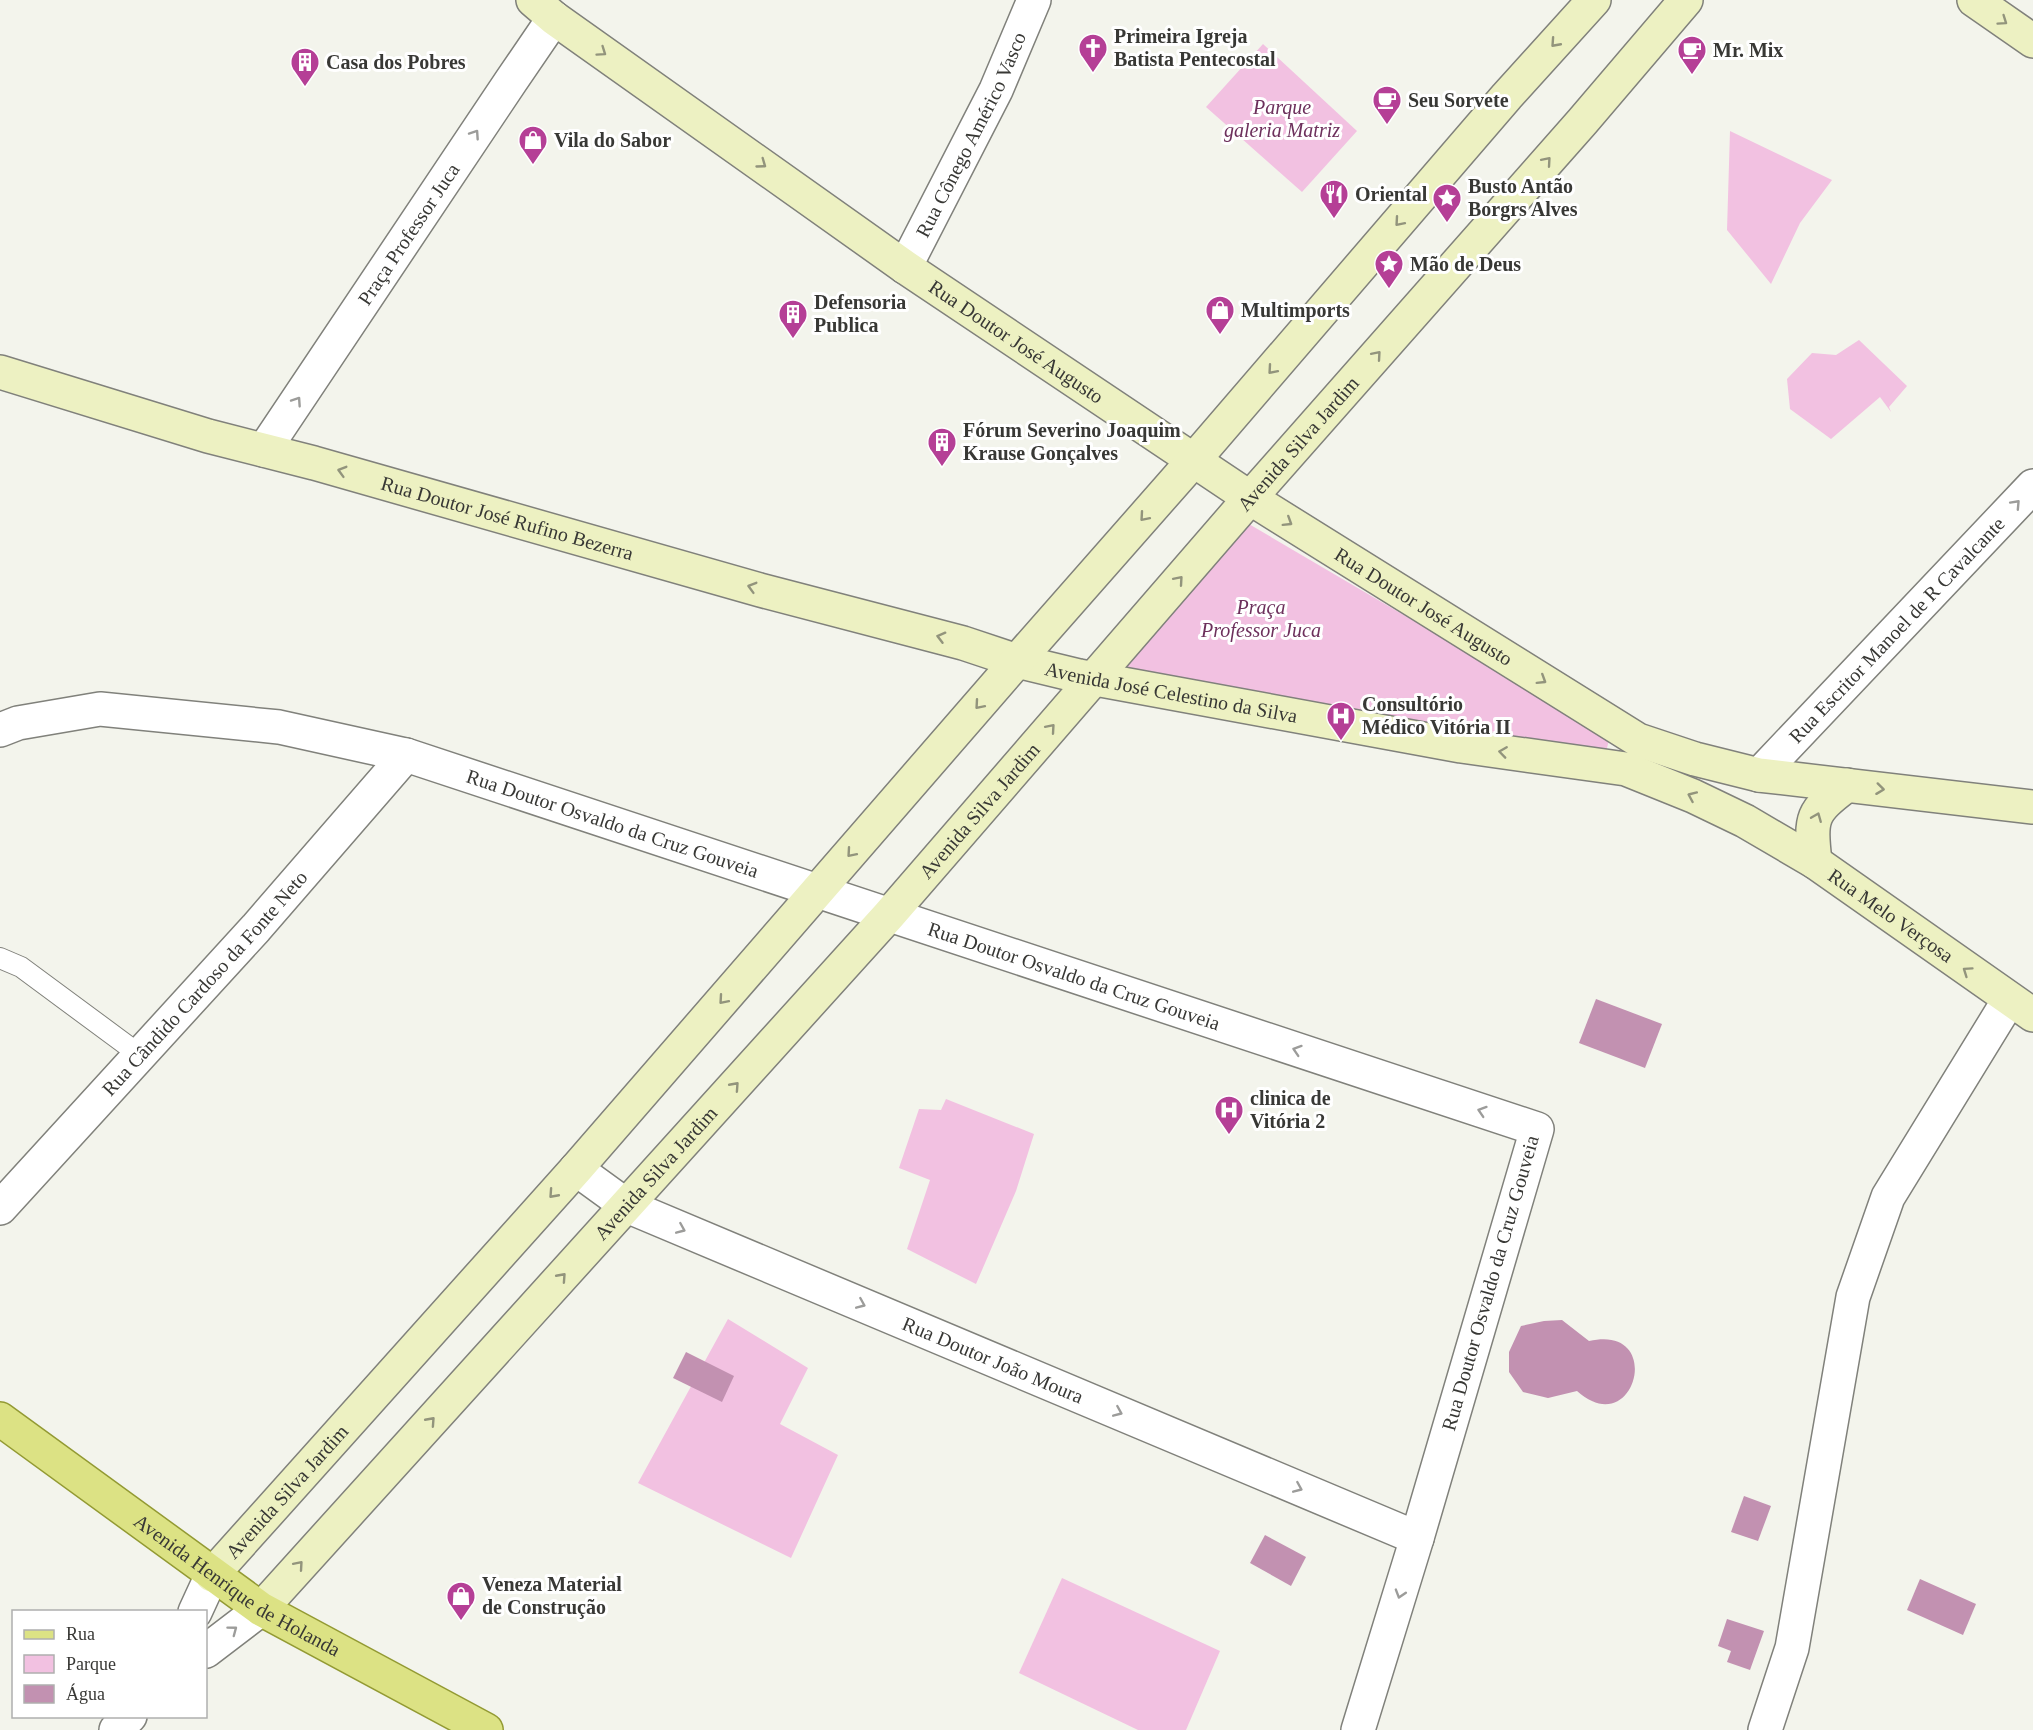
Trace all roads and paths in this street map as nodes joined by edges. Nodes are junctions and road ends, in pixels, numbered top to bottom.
1 (1034, 0) edge
2 (1594, 0) edge
3 (1686, 0) edge
4 (1974, 0) edge
5 (544, 9) edge
6 (2033, 41) edge
7 (904, 267) junction
8 (0, 372) edge
9 (264, 450) junction
10 (1193, 461) junction
11 (2033, 486) edge
12 (1250, 498) junction
13 (1017, 661) junction
14 (1093, 679) junction
15 (0, 730) edge
16 (406, 755) junction
17 (1632, 755) junction
18 (1759, 775) junction
19 (1847, 785) junction
20 (2033, 807) edge
21 (1745, 821) joint
22 (1815, 862) junction
23 (819, 890) junction
24 (889, 915) junction
25 (0, 958) edge
26 (2021, 1008) edge
27 (140, 1055) junction
28 (576, 1169) junction
29 (627, 1206) junction
30 (0, 1208) edge
31 (0, 1419) edge
32 (1418, 1538) junction
33 (212, 1575) junction
34 (261, 1609) junction
35 (195, 1610) edge
36 (207, 1650) edge
37 (128, 1718) edge
38 (116, 1730) edge
39 (486, 1730) edge
40 (1358, 1730) edge
41 (1765, 1730) edge

1 - 7 street, Rua Cônego Américo Vasco
2 -> 10 main road, Avenida Silva Jardim
12 -> 3 main road, Avenida Silva Jardim
4 -> 6 main road
5 -> 7 main road, Rua Doutor José Augusto
9 -> 5 street, Praça Professor Juca
7 - 10 main road, Rua Doutor José Augusto
8 - 9 main road, Rua Doutor José Rufino Bezerra
13 -> 9 main road, Rua Doutor José Rufino Bezerra
10 - 12 main road, Rua Doutor José Augusto
10 -> 13 main road, Avenida Silva Jardim
18 -> 11 street, Rua Escritor Manoel de R Cavalcante
14 -> 12 main road, Avenida Silva Jardim
12 -> 17 main road, Rua Doutor José Augusto
13 - 14 main road, Avenida José Celestino da Silva
13 -> 23 main road, Avenida Silva Jardim
17 -> 14 main road, Avenida José Celestino da Silva
24 -> 14 main road, Avenida Silva Jardim
15 - 16 street, Rua Doutor Osvaldo da Cruz Gouveia
16 - 23 street, Rua Doutor Osvaldo da Cruz Gouveia
16 - 27 street, Rua Cândido Cardoso da Fonte Neto
17 - 18 main road
21 -> 17 main road, Avenida José Celestino da Silva
18 - 19 main road
19 -> 20 main road
22 -> 19 main road
21 - 22 main road, Rua Melo Verçosa
26 -> 22 main road, Rua Melo Verçosa
23 - 24 street, Rua Doutor Osvaldo da Cruz Gouveia
23 -> 28 main road, Avenida Silva Jardim
29 -> 24 main road, Avenida Silva Jardim
32 -> 24 street, Rua Doutor Osvaldo da Cruz Gouveia
25 - 27 lane
26 - 41 street
27 - 30 street, Rua Cândido Cardoso da Fonte Neto
28 - 29 street, Rua Doutor João Moura
28 -> 33 main road, Avenida Silva Jardim
29 -> 32 street, Rua Doutor João Moura
34 -> 29 main road, Avenida Silva Jardim
31 - 33 main road, Avenida Henrique de Holanda
32 -> 40 street, Rua Doutor Osvaldo da Cruz Gouveia
33 - 34 main road, Avenida Henrique de Holanda
33 - 35 street
36 -> 34 street
34 - 39 main road, Avenida Henrique de Holanda
37 - 38 street

